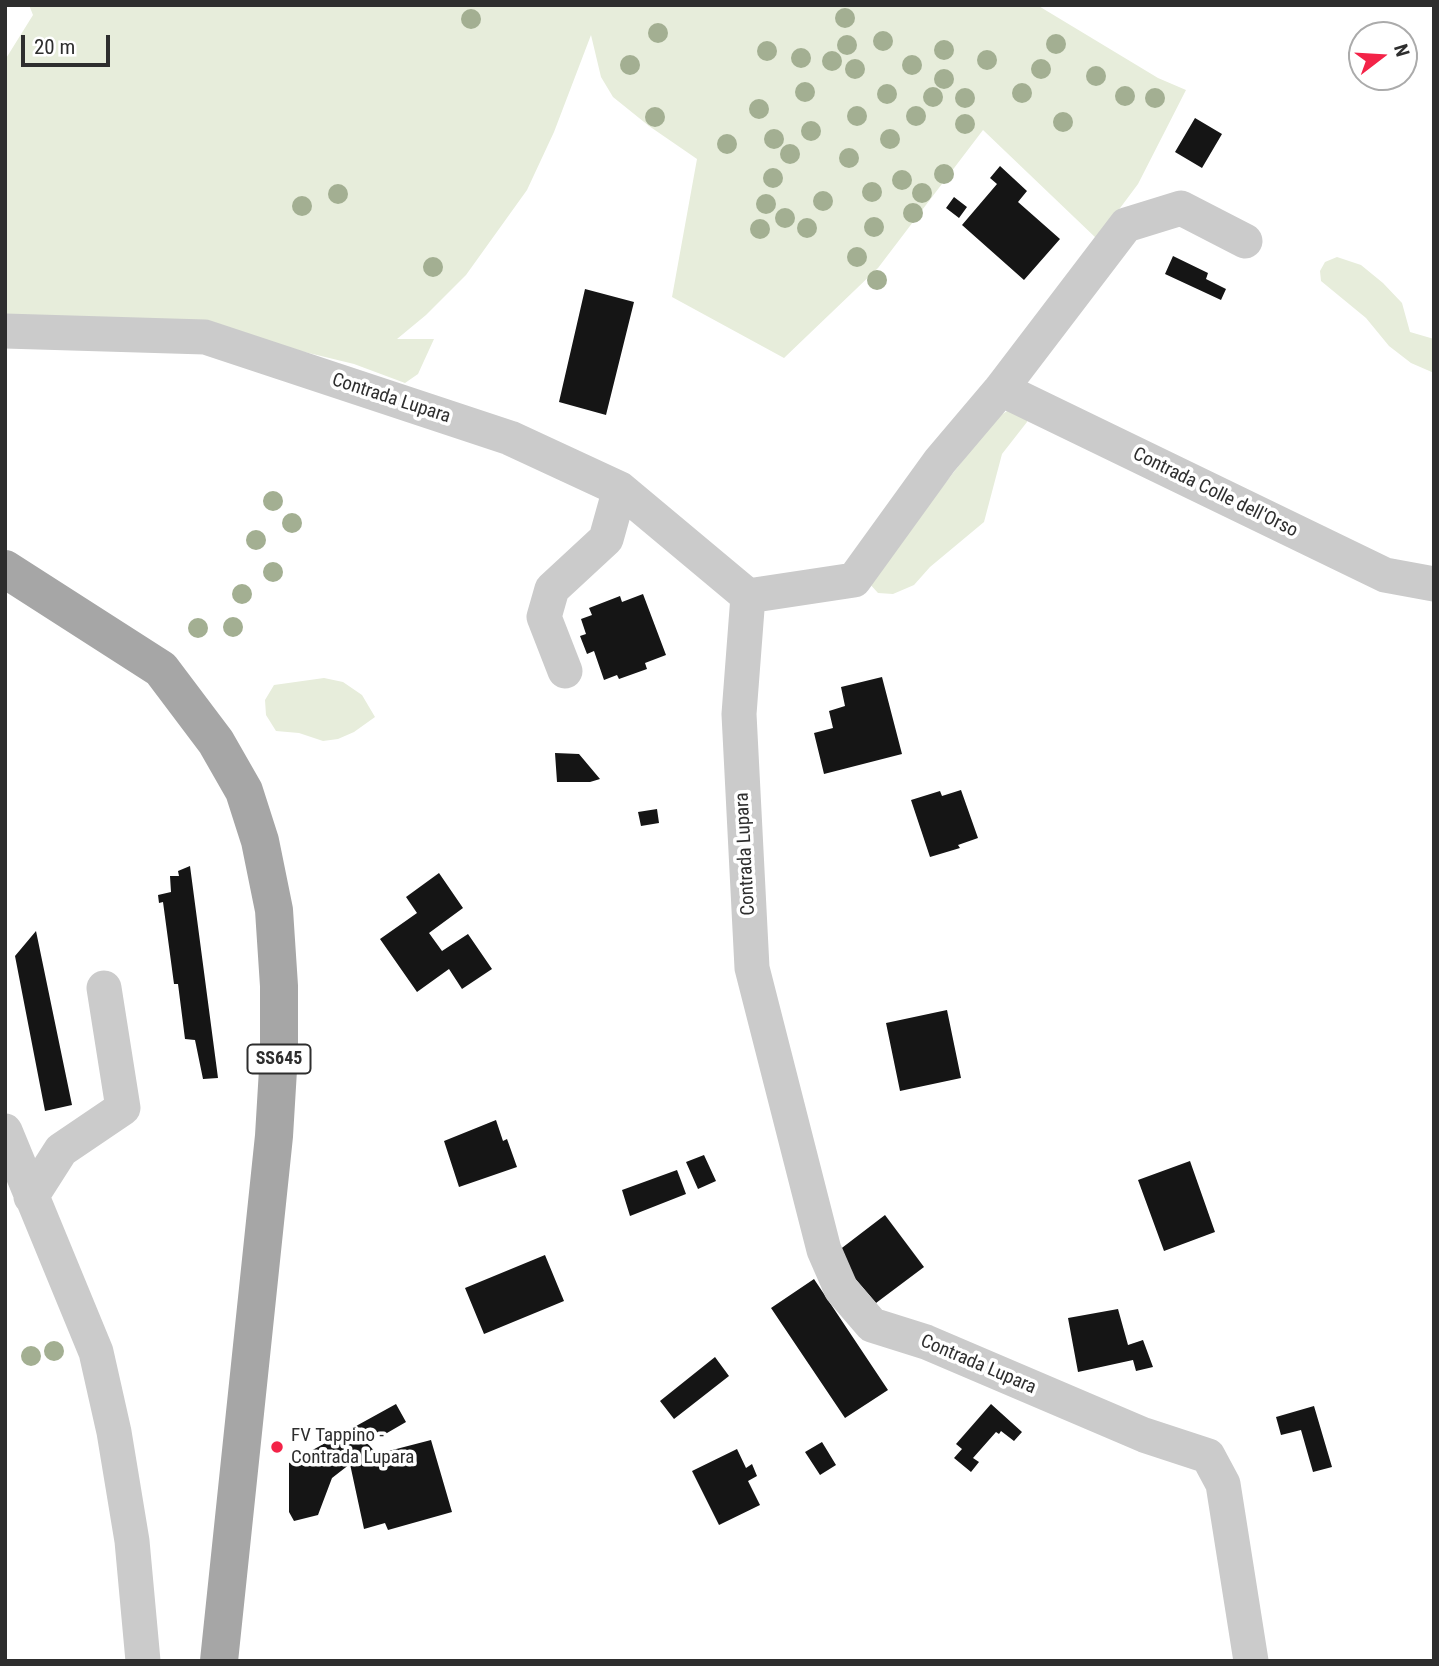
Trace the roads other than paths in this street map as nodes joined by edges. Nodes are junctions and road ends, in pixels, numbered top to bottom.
1 (1245, 241) dead end
2 (5, 331) edge
3 (1001, 388) junction
4 (620, 489) junction
5 (5, 569) edge
6 (1434, 584) edge
7 (748, 596) junction
8 (565, 671) dead end
9 (104, 988) dead end
10 (5, 1131) edge
11 (31, 1197) junction
12 (144, 1661) edge
13 (219, 1661) edge
14 (1251, 1661) edge

1 - 3 street
2 - 4 street, Contrada Lupara
3 - 6 street, Contrada Colle dell'Orso
3 - 7 street
4 - 7 street, Contrada Lupara
4 - 8 street
5 - 13 main road, SS645
7 - 14 street, Contrada Lupara
9 - 11 street
10 - 11 street
11 - 12 street

